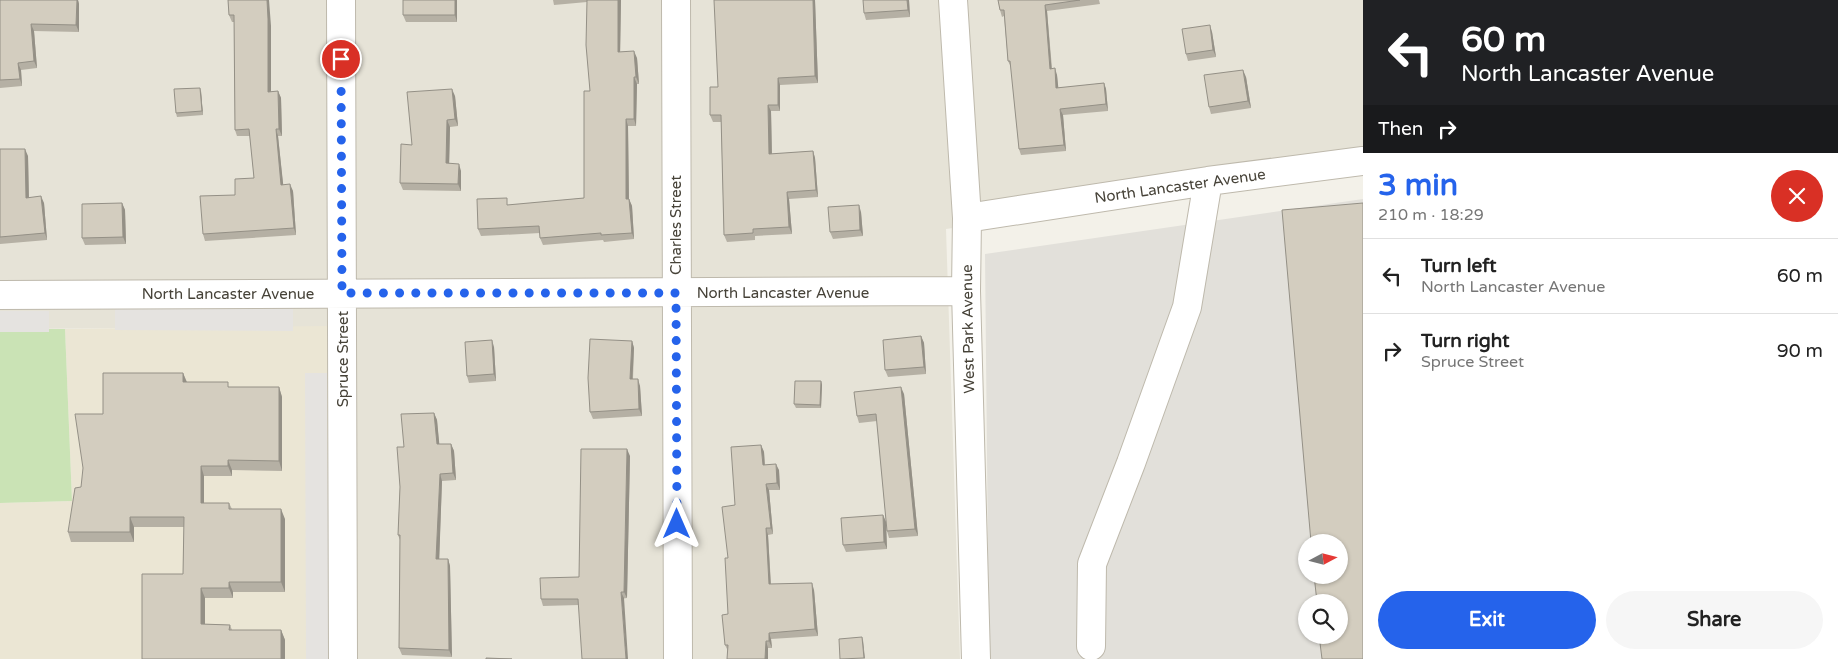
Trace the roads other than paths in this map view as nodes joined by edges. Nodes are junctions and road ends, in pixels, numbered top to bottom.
1 (341, 0) edge
2 (676, 0) edge
3 (953, 0) edge
4 (1363, 161) edge
5 (1208, 181) junction
6 (967, 218) junction
7 (966, 291) junction
8 (342, 293) junction
9 (676, 293) junction
10 (0, 295) edge
11 (1091, 646) dead end
12 (343, 659) edge
13 (678, 659) edge
14 (976, 659) edge

1 - 8 street, Spruce Street
2 - 9 street, Charles Street
3 - 6 street, West Park Avenue
4 - 5 street, North Lancaster Avenue
5 - 6 street, North Lancaster Avenue
5 - 11 street
6 - 7 street, West Park Avenue
7 - 9 street, North Lancaster Avenue
7 - 14 street, West Park Avenue
8 - 9 street, North Lancaster Avenue
8 - 10 street, North Lancaster Avenue
8 - 12 street, Spruce Street
9 - 13 street, Charles Street

